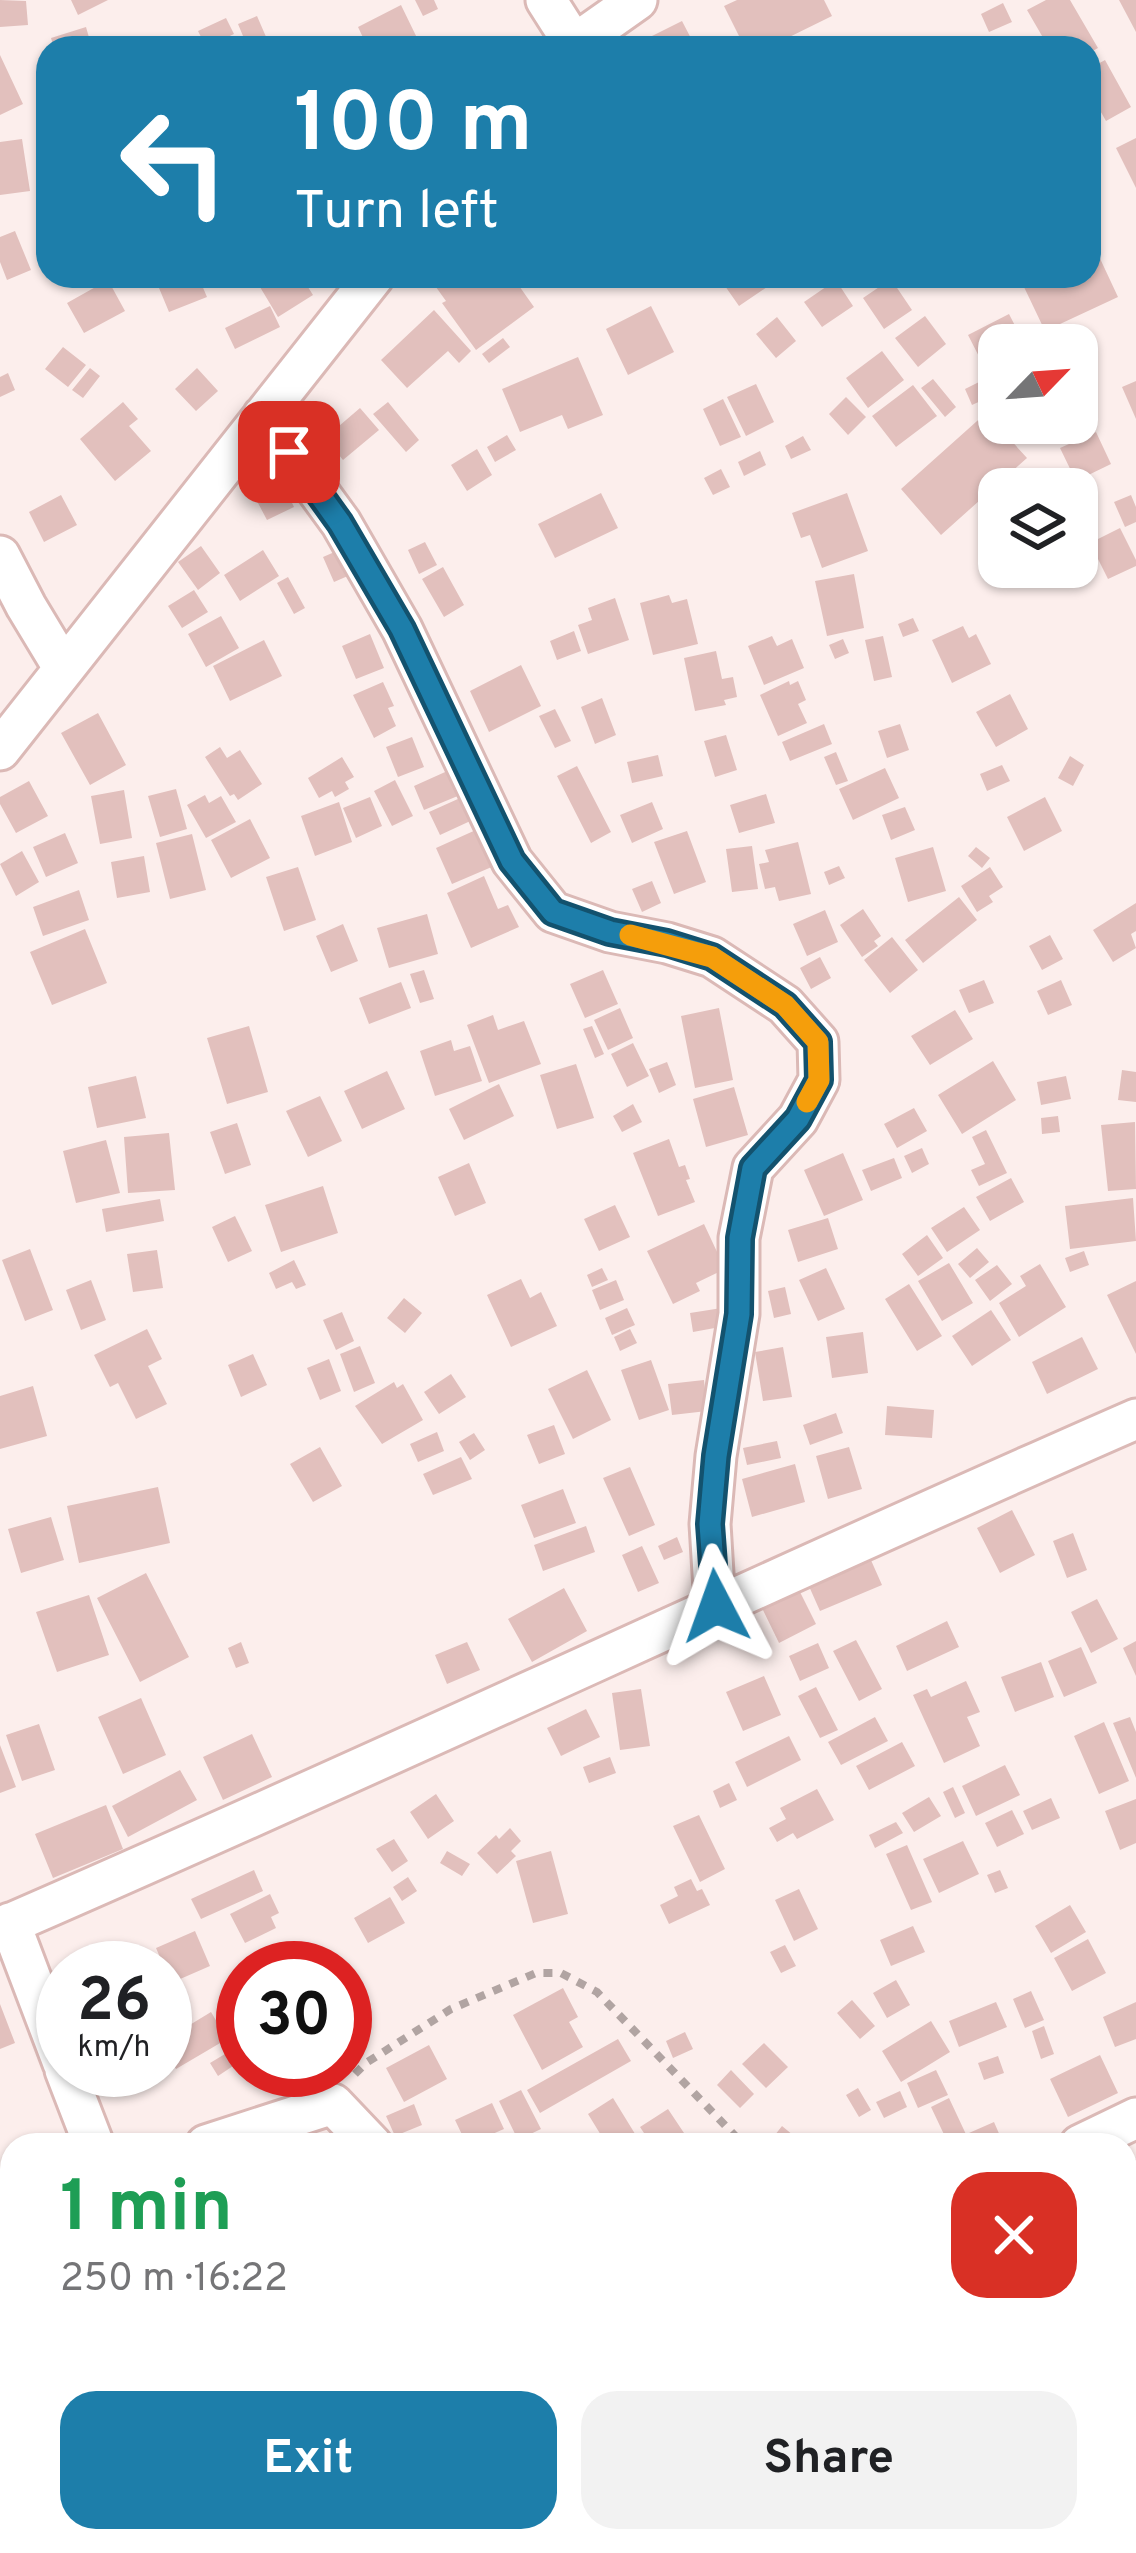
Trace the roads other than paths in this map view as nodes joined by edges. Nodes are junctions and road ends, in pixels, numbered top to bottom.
1 (546, 0) edge
2 (637, 0) edge
3 (566, 36) edge
4 (585, 36) edge
5 (364, 288) edge
6 (263, 416) junction
7 (0, 556) edge
8 (64, 669) junction
9 (0, 750) edge
10 (1136, 1419) edge
11 (716, 1606) junction
12 (5, 1926) edge
13 (36, 2000) edge
14 (76, 2097) edge
15 (1136, 2118) edge
16 (89, 2133) edge
17 (243, 2133) edge
18 (361, 2133) edge
19 (1104, 2133) edge

1 - 3 street
2 - 4 street
5 - 6 street
6 - 8 street
6 - 11 street
7 - 8 street
8 - 9 street
10 - 11 street
11 - 12 street
12 - 13 street
14 - 16 street
15 - 19 street
17 - 18 street

